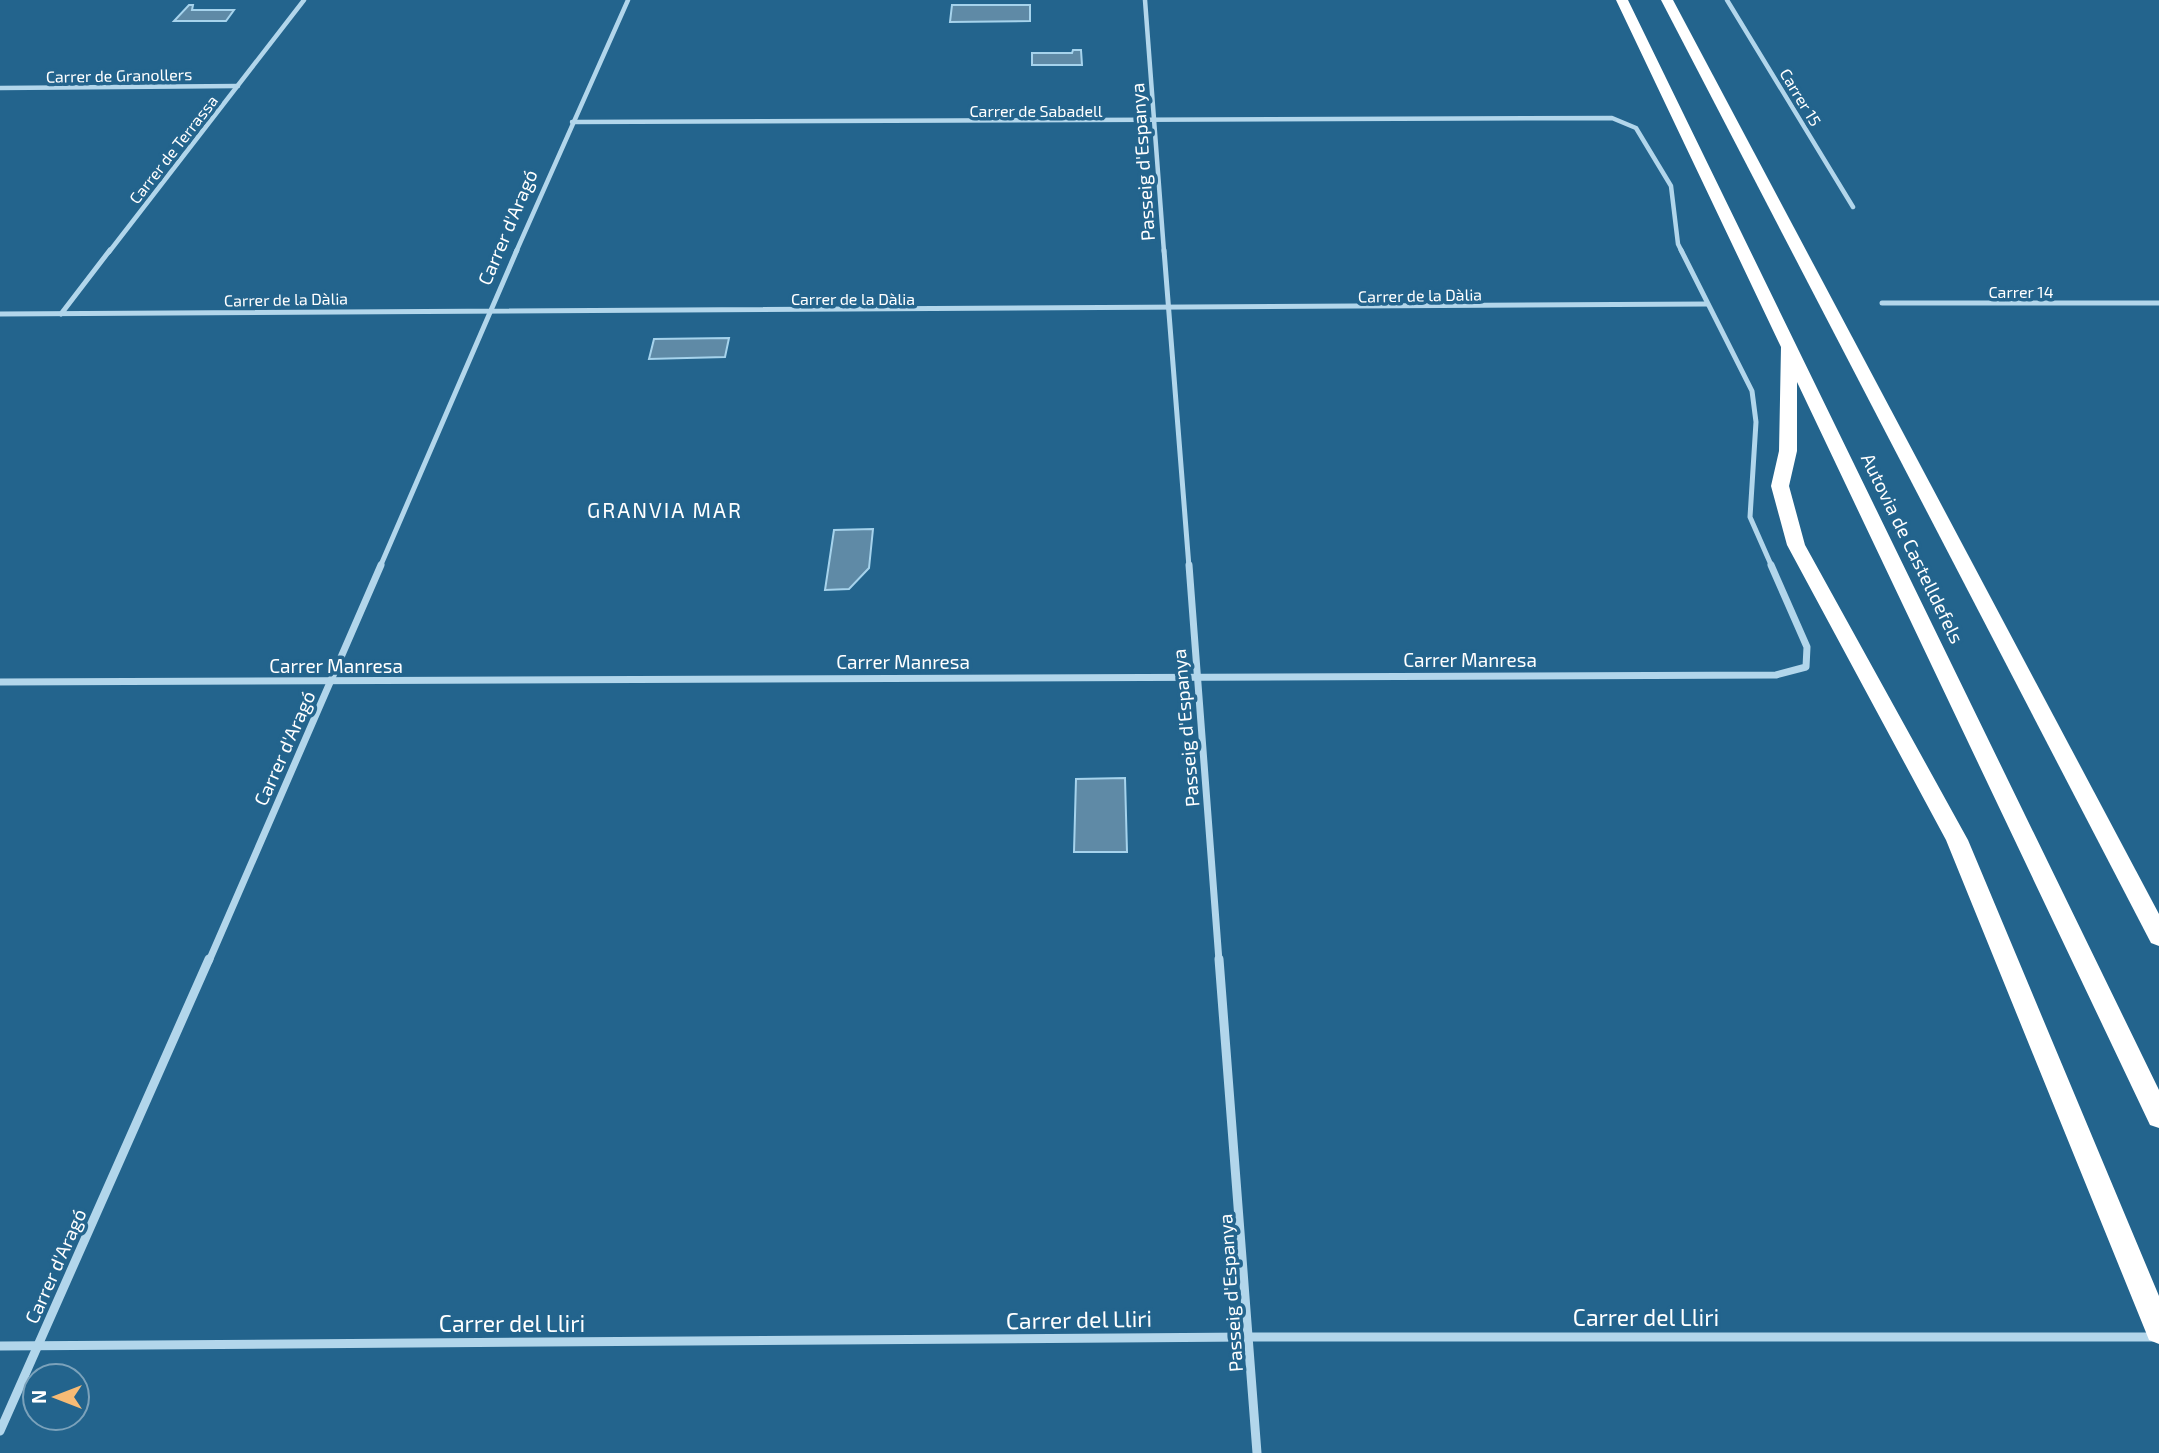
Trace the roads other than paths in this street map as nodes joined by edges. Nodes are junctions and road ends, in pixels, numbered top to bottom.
1 (304, 0) edge
2 (628, 0) edge
3 (1145, 0) edge
4 (1622, 0) edge
5 (1667, 0) edge
6 (1727, 0) edge
7 (238, 86) junction
8 (0, 88) edge
9 (572, 122) junction
10 (1154, 122) junction
11 (1853, 207) dead end
12 (1882, 303) dead end
13 (2159, 303) edge
14 (1707, 304) junction
15 (491, 310) junction
16 (1168, 310) junction
17 (0, 314) edge
18 (61, 314) junction
19 (1789, 342) junction
20 (1196, 675) junction
21 (332, 681) junction
22 (0, 682) edge
23 (2159, 936) edge
24 (2159, 1117) edge
25 (2159, 1329) edge
26 (1250, 1337) junction
27 (2159, 1337) edge
28 (0, 1346) edge
29 (38, 1346) junction
30 (0, 1431) edge
31 (1257, 1453) edge

1 - 7 street, Carrer de Terrassa
2 - 9 street, Carrer d'Aragó
3 - 10 street, Passeig d'Espanya
4 - 19 highway, Autovia de Castelldefels
5 - 23 highway, Autovia de Castelldefels
6 - 11 street, Carrer 15
7 - 8 street, Carrer de Granollers
7 - 18 street, Carrer de Terrassa
9 - 10 street, Carrer de Sabadell
9 - 15 street, Carrer d'Aragó
10 - 14 street, Carrer de Sabadell
10 - 16 street, Passeig d'Espanya
12 - 13 street, Carrer 14
14 - 16 street, Carrer de la Dàlia
14 - 20 street, Carrer Manresa
15 - 16 street, Carrer de la Dàlia
15 - 18 street, Carrer de la Dàlia
15 - 21 street, Carrer d'Aragó
16 - 20 street, Passeig d'Espanya
17 - 18 street, Carrer de la Dàlia
19 - 24 highway, Autovia de Castelldefels
19 - 25 highway
20 - 21 street, Carrer Manresa
20 - 26 street, Passeig d'Espanya
21 - 22 street, Carrer Manresa
21 - 29 street, Carrer d'Aragó
26 - 27 street, Carrer del Lliri
26 - 29 street, Carrer del Lliri
26 - 31 street, Passeig d'Espanya
28 - 29 street, Carrer del Lliri
29 - 30 street, Carrer d'Aragó

